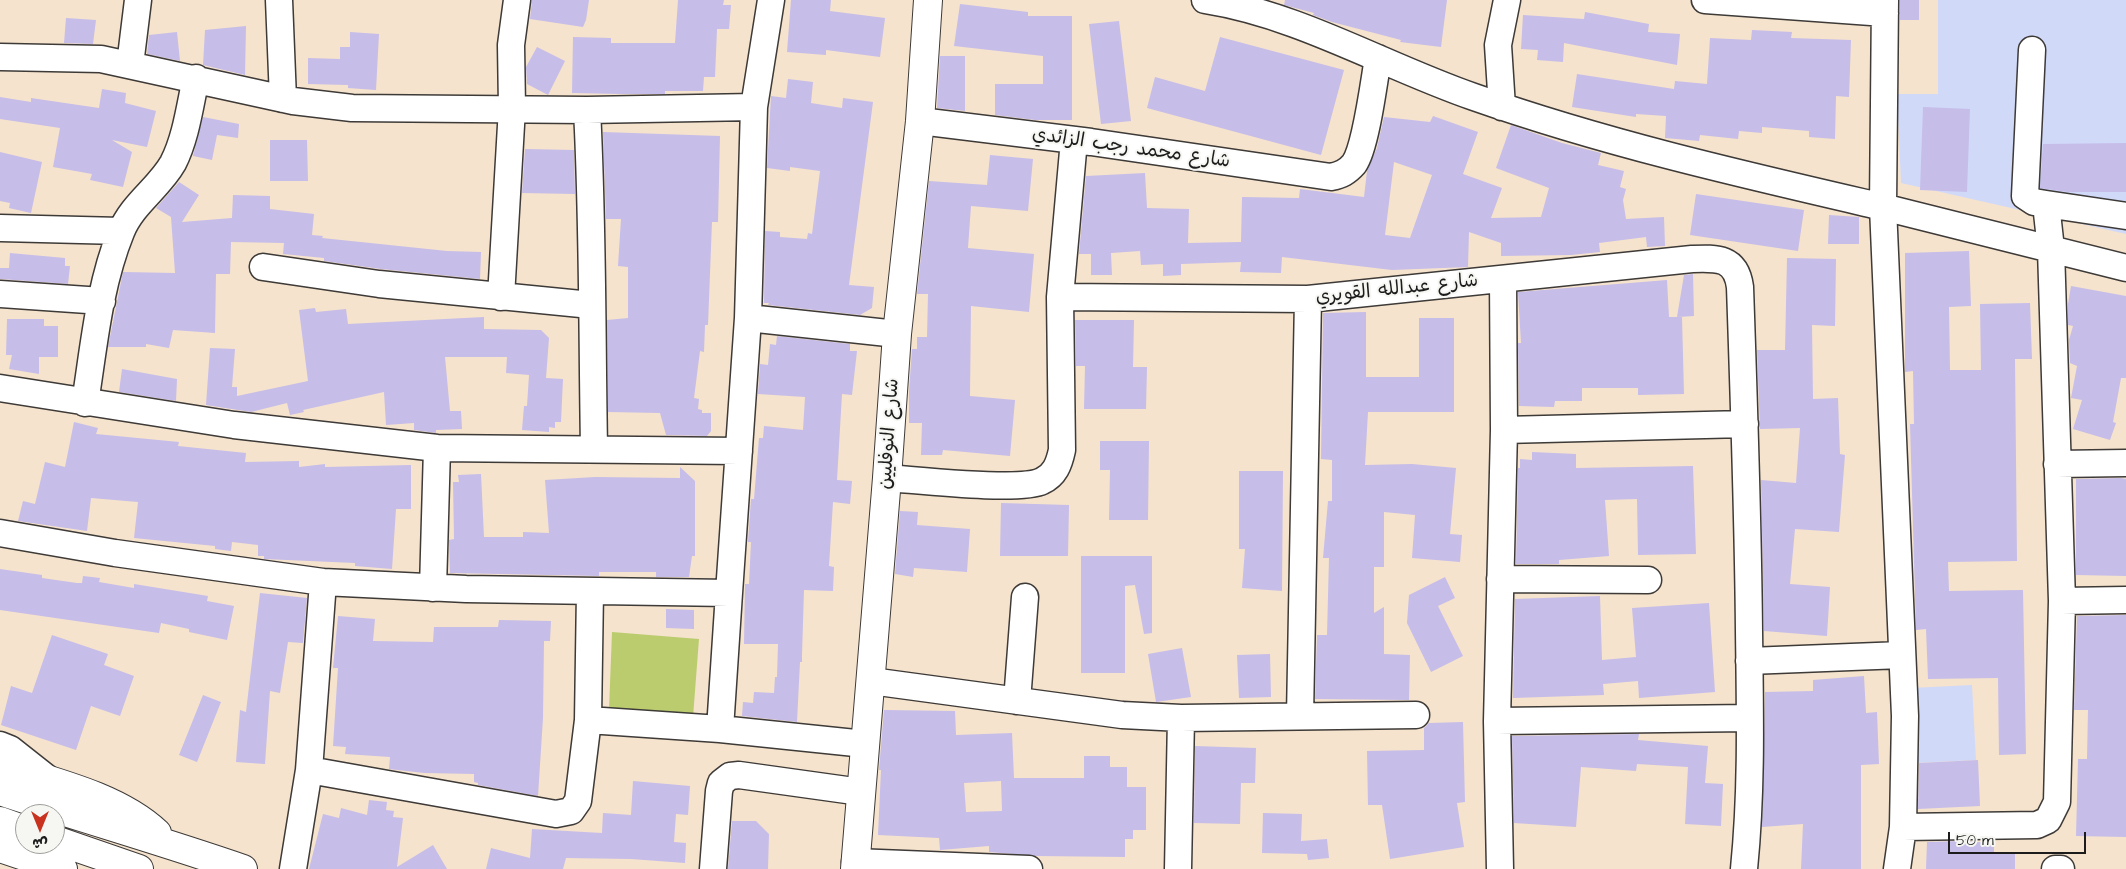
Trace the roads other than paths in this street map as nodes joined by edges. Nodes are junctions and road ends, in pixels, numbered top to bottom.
1 (138, 0) edge
2 (279, 0) edge
3 (517, 0) edge
4 (771, 0) edge
5 (928, 0) edge
6 (1205, 0) edge
7 (1507, 0) edge
8 (1705, 0) edge
9 (1885, 6) edge
10 (2032, 50) dead end
11 (0, 56) edge
12 (1378, 58) junction
13 (130, 65) junction
14 (196, 78) junction
15 (283, 99) junction
16 (754, 107) junction
17 (1502, 107) junction
18 (512, 108) junction
19 (587, 110) junction
20 (920, 121) junction
21 (1074, 140) junction
22 (2046, 204) junction
23 (1883, 207) junction
24 (2126, 216) edge
25 (0, 228) edge
26 (121, 231) junction
27 (2051, 249) junction
28 (263, 267) dead end
29 (2126, 268) edge
30 (1503, 280) junction
31 (0, 294) edge
32 (501, 297) junction
33 (1060, 297) junction
34 (1308, 299) junction
35 (102, 301) junction
36 (591, 305) junction
37 (748, 318) junction
38 (896, 334) junction
39 (0, 388) edge
40 (85, 403) junction
41 (1745, 424) junction
42 (1504, 430) junction
43 (437, 448) junction
44 (594, 448) junction
45 (739, 451) junction
46 (2126, 463) edge
47 (2056, 464) junction
48 (887, 478) junction
49 (0, 533) edge
50 (1500, 579) junction
51 (1648, 580) dead end
52 (323, 582) junction
53 (433, 588) junction
54 (590, 592) junction
55 (729, 593) junction
56 (1025, 597) dead end
57 (2126, 600) edge
58 (2062, 601) junction
59 (1902, 655) junction
60 (1749, 661) junction
61 (871, 681) junction
62 (1017, 701) junction
63 (1416, 715) dead end
64 (1300, 716) junction
65 (1181, 718) junction
66 (1749, 718) junction
67 (588, 720) junction
68 (1497, 721) junction
69 (720, 729) junction
70 (865, 744) junction
71 (0, 745) edge
72 (0, 764) edge
73 (309, 770) junction
74 (53, 782) junction
75 (0, 792) edge
76 (861, 792) junction
77 (0, 821) edge
78 (15, 826) edge
79 (1903, 827) junction
80 (65, 843) edge
81 (168, 843) junction
82 (0, 848) edge
83 (855, 865) edge
84 (63, 869) edge
85 (139, 869) edge
86 (242, 869) edge
87 (293, 869) edge
88 (713, 869) edge
89 (1029, 869) edge
90 (1178, 869) edge
91 (1500, 869) edge
92 (1744, 869) edge
93 (1897, 869) edge
94 (2055, 869) edge
95 (2061, 869) edge

1 - 13 street
2 - 15 street
3 - 18 street
4 - 16 street
5 - 20 main road, شارع النوفليين
6 - 12 street
7 - 17 street
8 - 9 street
9 - 23 street
10 - 22 street
11 - 13 street
12 - 17 street
12 - 21 street, شارع محمد رجب الزائدي
13 - 14 street
14 - 15 street
14 - 26 street
15 - 18 street
16 - 19 street
16 - 37 street
17 - 23 street
18 - 19 street
18 - 32 street
19 - 36 street
20 - 21 street, شارع محمد رجب الزائدي
20 - 38 main road, شارع النوفليين
21 - 33 street
22 - 24 street
22 - 27 street
23 - 27 street
23 - 59 street
25 - 26 street
26 - 35 street
27 - 29 street
27 - 47 street
28 - 32 street
30 - 34 street, شارع عبدالله القويري
30 - 41 street, شارع عبدالله القويري
30 - 42 street
31 - 35 street
32 - 36 street
33 - 34 street, شارع عبدالله القويري
33 - 48 street
34 - 64 street
35 - 40 street
36 - 44 street
37 - 38 street
37 - 45 street
38 - 48 main road, شارع النوفليين
39 - 40 street
40 - 43 street
41 - 42 street
41 - 60 street
42 - 50 street
43 - 44 street
43 - 53 street
44 - 45 street
45 - 55 street
46 - 47 street
47 - 58 street
48 - 61 main road, شارع النوفليين
49 - 52 street
50 - 51 street
50 - 68 street
52 - 53 street
52 - 73 street
53 - 54 street
54 - 55 street
54 - 67 street
55 - 69 street
56 - 62 street
57 - 58 street
58 - 79 street
59 - 60 street
59 - 79 street
60 - 66 street
61 - 62 street
61 - 70 main road, شارع النوفليين
62 - 65 street
63 - 64 street
64 - 65 street
65 - 90 street
66 - 68 street
66 - 92 street
67 - 69 street
67 - 73 street
68 - 91 street
69 - 70 street
70 - 76 main road, شارع النوفليين
71 - 74 street
72 - 74 main road
73 - 87 street
74 - 81 main road
75 - 81 main road
76 - 83 main road, شارع النوفليين
76 - 88 street
77 - 78 main road
79 - 93 street
80 - 85 main road
81 - 86 main road
82 - 84 main road
83 - 89 street
94 - 95 street

